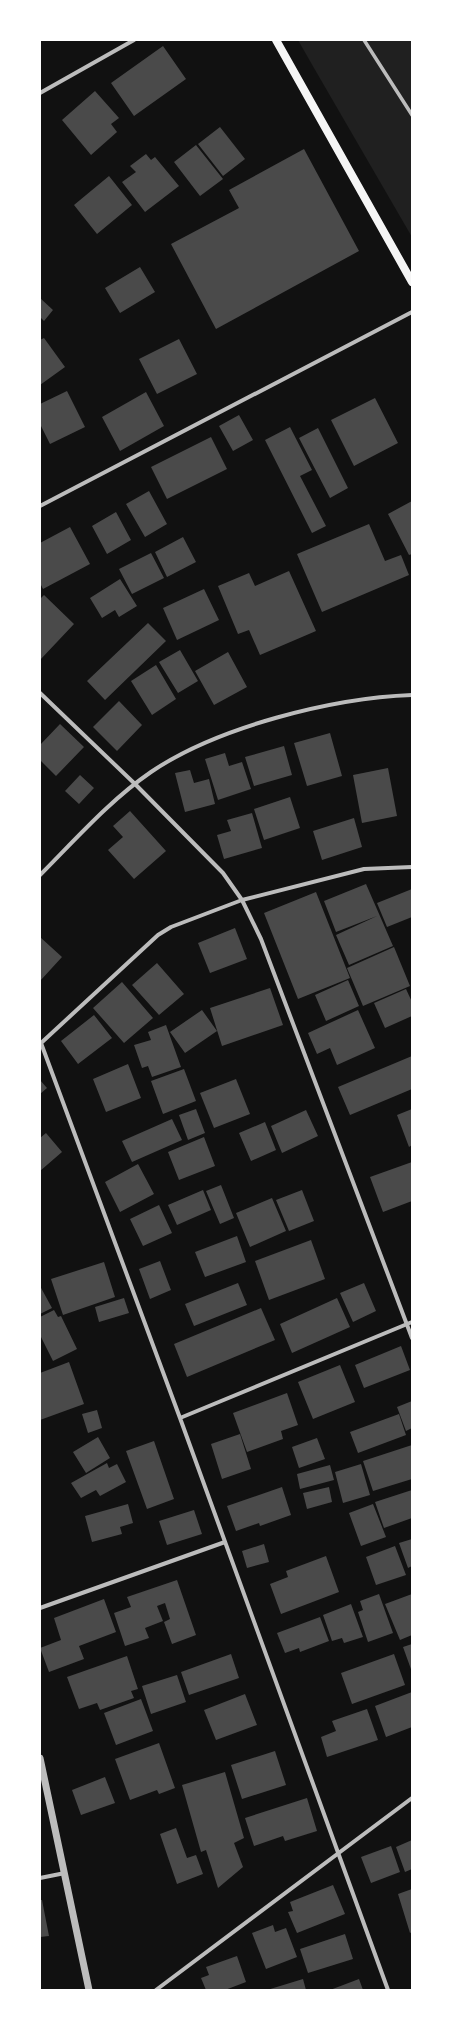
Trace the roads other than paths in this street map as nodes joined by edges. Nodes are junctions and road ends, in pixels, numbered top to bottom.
1 (134, 40) edge
2 (276, 40) edge
3 (364, 40) edge
4 (40, 93) edge
5 (412, 115) edge
6 (412, 282) edge
7 (412, 312) edge
8 (40, 506) edge
9 (40, 694) edge
10 (412, 695) edge
11 (135, 784) junction
12 (412, 867) edge
13 (40, 875) edge
14 (242, 900) junction
15 (41, 1043) edge
16 (412, 1322) edge
17 (407, 1324) junction
18 (412, 1338) edge
19 (180, 1418) junction
20 (225, 1542) junction
21 (40, 1608) edge
22 (40, 1758) edge
23 (412, 1798) edge
24 (338, 1854) junction
25 (65, 1872) junction
26 (40, 1878) edge
27 (88, 1990) edge
28 (156, 1990) edge
29 (388, 1990) edge

1 - 4 street
2 - 6 main road
3 - 5 street
7 - 8 street
9 - 11 street
10 - 11 street
11 - 13 street
11 - 14 street
12 - 14 street
14 - 15 street
14 - 17 street
15 - 19 street
16 - 17 street
17 - 18 street
17 - 19 street
19 - 20 street
20 - 21 street
20 - 24 street
22 - 25 street
23 - 24 street
24 - 28 street
24 - 29 street
25 - 26 street
25 - 27 street

